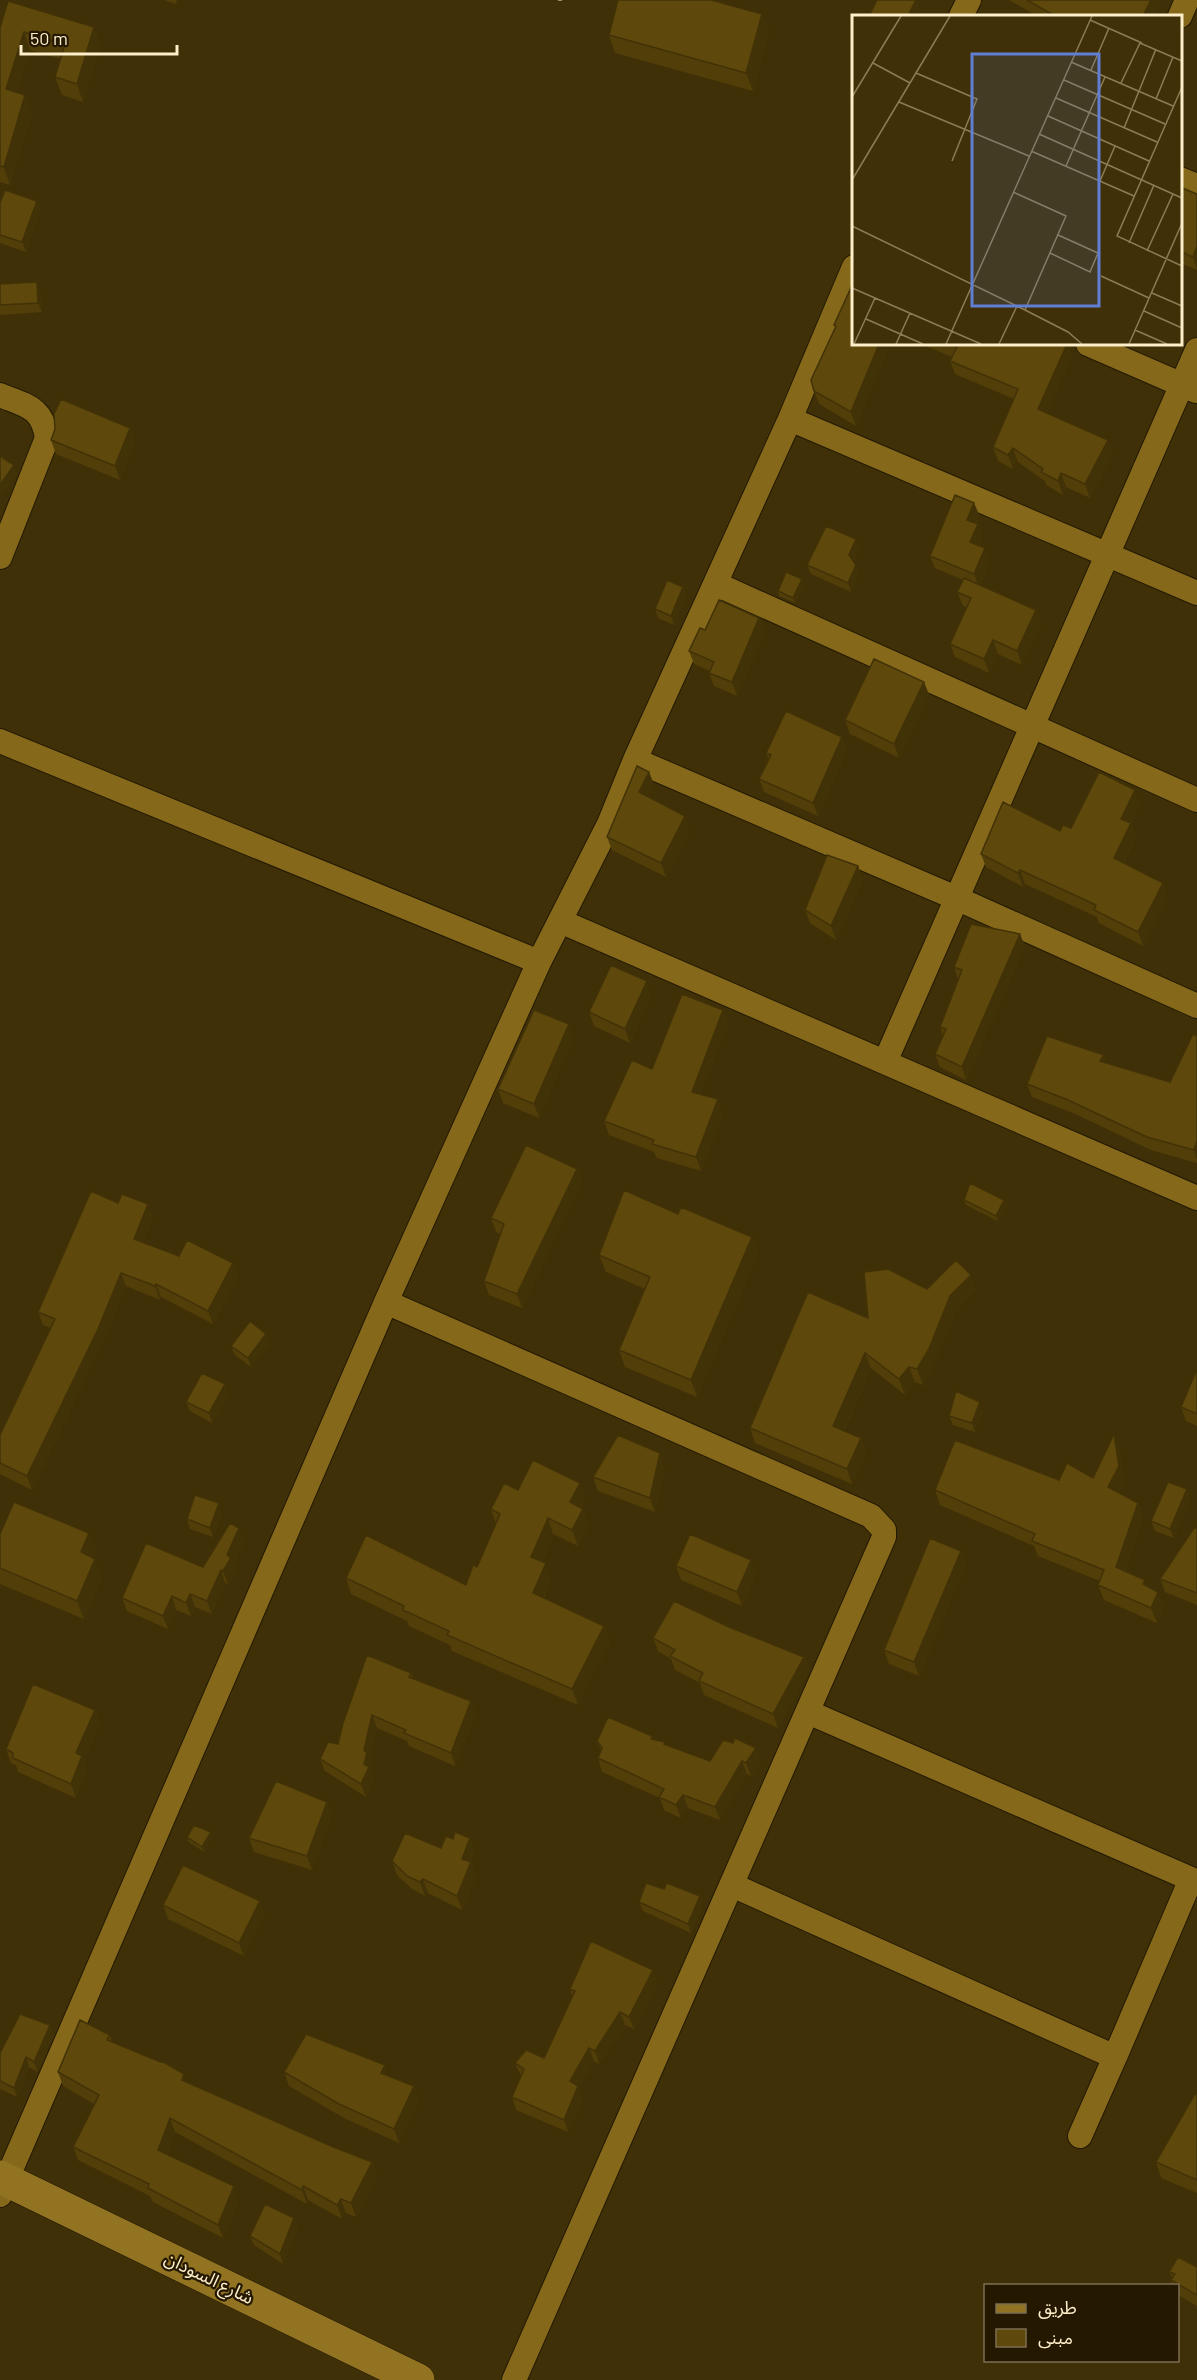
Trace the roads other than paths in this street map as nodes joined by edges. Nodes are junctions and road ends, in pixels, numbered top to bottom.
1 (969, 0) edge
2 (1187, 0) edge
3 (962, 15) edge
4 (1180, 15) edge
5 (1182, 180) edge
6 (1197, 186) edge
7 (852, 272) edge
8 (1090, 345) edge
9 (1197, 351) edge
10 (1189, 388) edge
11 (0, 395) edge
12 (790, 419) junction
13 (1107, 554) junction
14 (0, 557) edge
15 (716, 584) junction
16 (1197, 593) edge
17 (1032, 726) junction
18 (0, 741) edge
19 (635, 760) junction
20 (1197, 800) edge
21 (956, 897) junction
22 (560, 921) junction
23 (539, 962) junction
24 (1197, 1006) edge
25 (885, 1062) junction
26 (1197, 1198) edge
27 (386, 1302) junction
28 (808, 1712) junction
29 (1194, 1872) edge
30 (732, 1885) junction
31 (1115, 2057) junction
32 (1080, 2136) dead end
33 (2, 2184) edge
34 (418, 2380) edge
35 (514, 2380) edge

1 - 3 street
2 - 4 street
5 - 6 street
7 - 12 street
8 - 10 street
9 - 10 street
10 - 13 street
11 - 14 street
12 - 13 street
12 - 15 street
13 - 16 street
13 - 17 street
15 - 17 street
15 - 19 street
17 - 20 street
17 - 21 street
18 - 23 street
19 - 21 street
19 - 22 street
21 - 24 street
21 - 25 street
22 - 23 street
22 - 25 street
23 - 27 street
25 - 26 street
27 - 28 street
27 - 33 street
28 - 29 street
28 - 30 street
29 - 31 street
30 - 31 street
30 - 35 street
31 - 32 street
33 - 34 main road, شارع السودان

